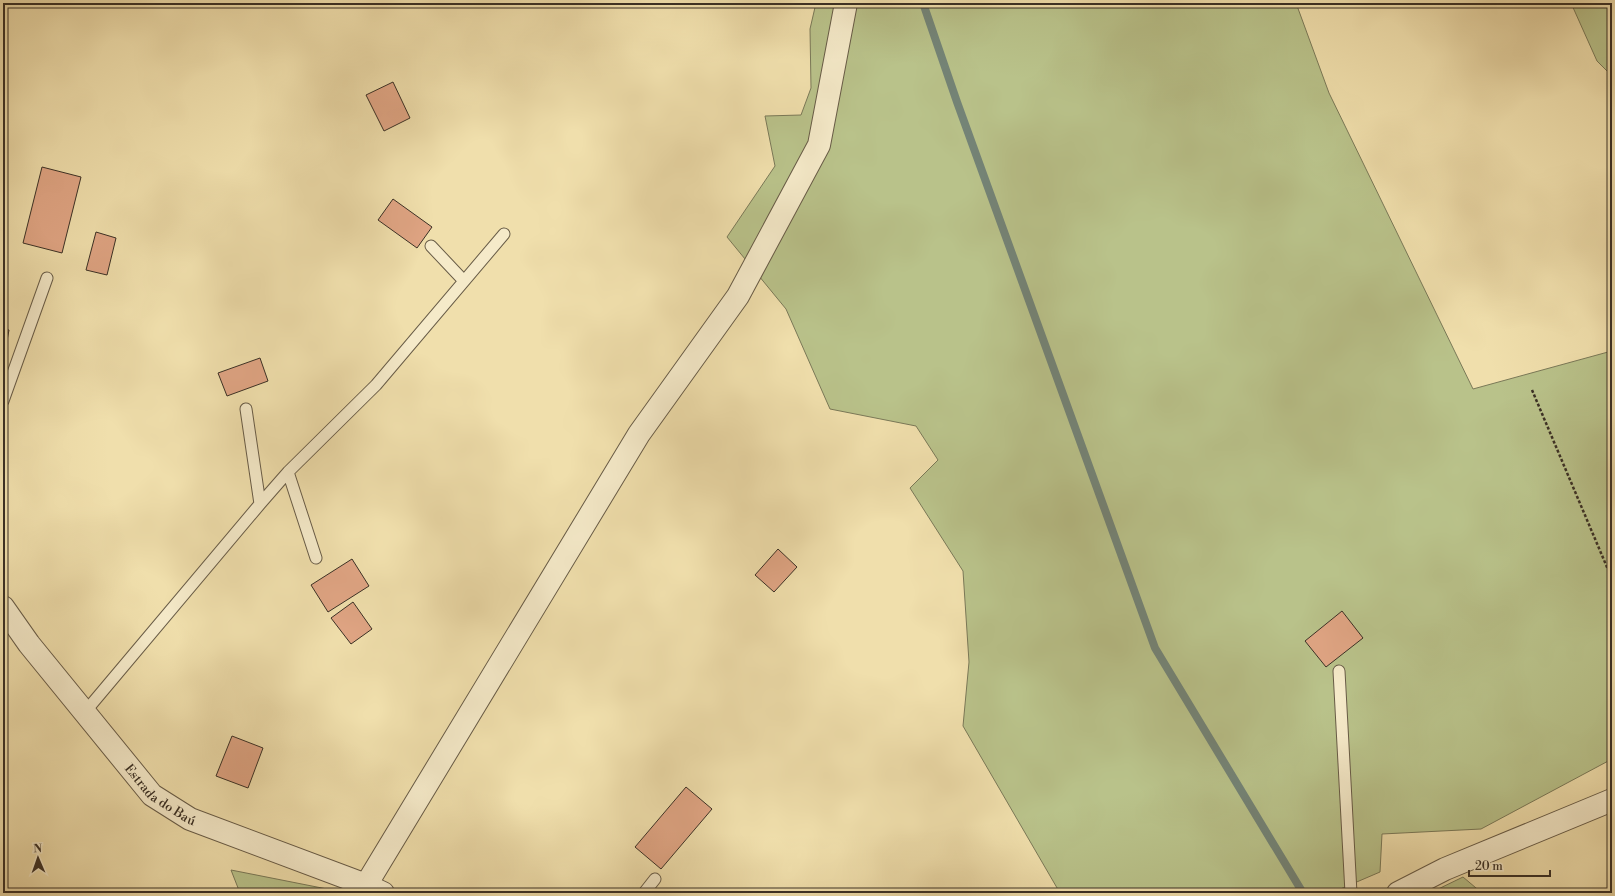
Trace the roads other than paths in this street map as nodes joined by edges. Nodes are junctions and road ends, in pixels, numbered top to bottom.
1 (846, 3) edge
2 (504, 234) dead end
3 (431, 246) dead end
4 (47, 278) dead end
5 (464, 281) junction
6 (3, 401) edge
7 (246, 409) dead end
8 (288, 472) junction
9 (260, 504) junction
10 (316, 558) dead end
11 (3, 607) edge
12 (1339, 671) dead end
13 (85, 712) junction
14 (1612, 800) edge
15 (655, 879) dead end
16 (375, 889) edge
17 (644, 893) edge
18 (1351, 893) edge
19 (1398, 893) edge

1 - 16 street
2 - 5 lane
3 - 5 lane
4 - 6 lane
5 - 8 lane
7 - 9 lane
8 - 9 lane
8 - 10 lane
9 - 13 lane
11 - 13 street, Estrada do Baú
12 - 18 lane
13 - 16 street, Estrada do Baú
14 - 19 street
15 - 17 lane

